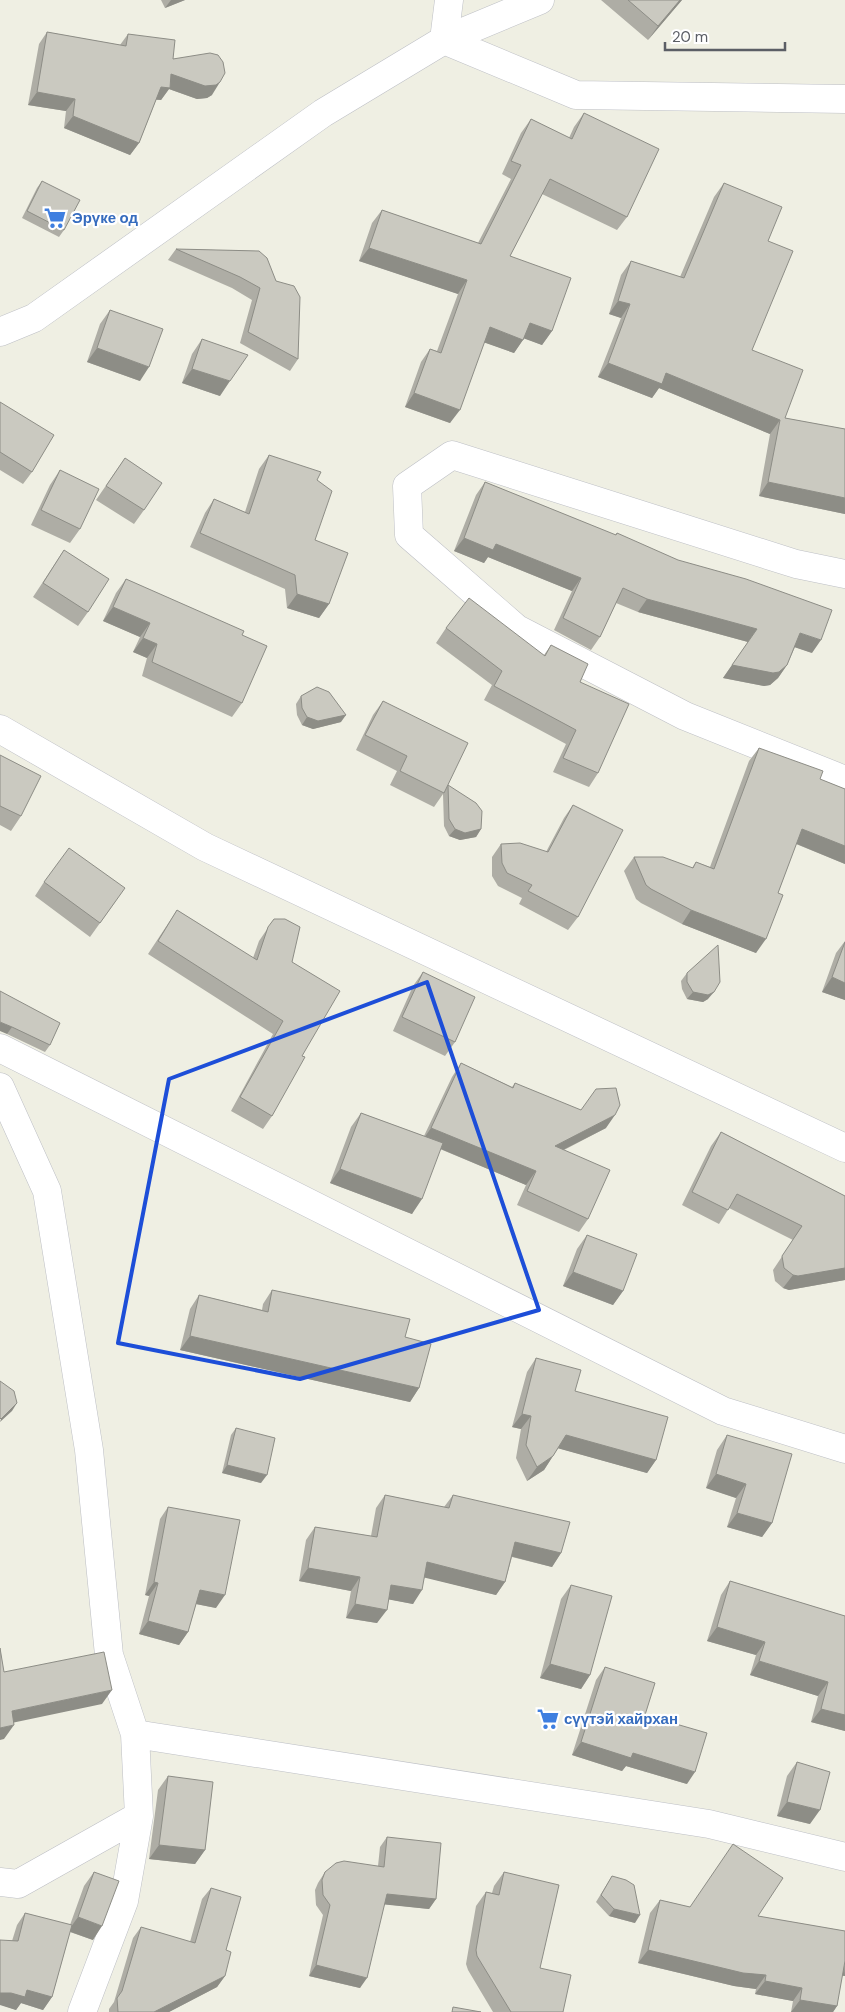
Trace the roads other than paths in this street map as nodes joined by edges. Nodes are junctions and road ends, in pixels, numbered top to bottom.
1 (449, 0) edge
2 (540, 0) edge
3 (444, 40) junction
4 (845, 98) edge
5 (0, 332) edge
6 (845, 574) edge
7 (0, 729) edge
8 (845, 780) edge
9 (0, 1048) edge
10 (0, 1087) edge
11 (845, 1148) edge
12 (845, 1449) edge
13 (135, 1734) junction
14 (139, 1816) junction
15 (845, 1857) edge
16 (0, 1882) edge
17 (82, 2012) edge

1 - 3 street
2 - 3 street
3 - 4 street
3 - 5 street
6 - 8 street
7 - 11 street
9 - 12 street
10 - 13 street
13 - 14 street
13 - 15 street
14 - 16 street
14 - 17 street

